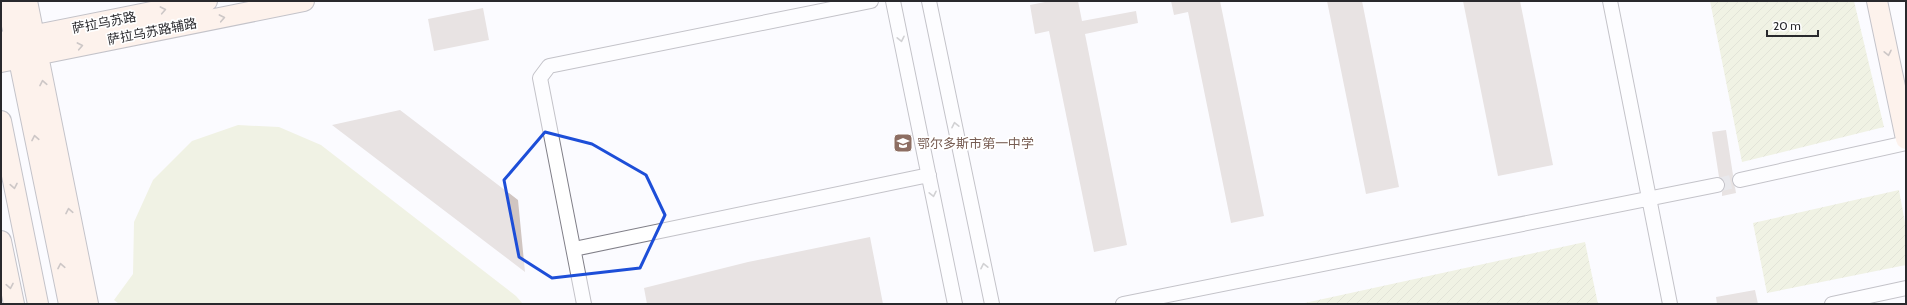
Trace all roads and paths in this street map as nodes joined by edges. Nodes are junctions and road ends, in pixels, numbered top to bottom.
1 (7, 1) edge
2 (27, 1) edge
3 (207, 1) edge
4 (304, 1) edge
5 (871, 1) edge
6 (893, 1) edge
7 (929, 1) edge
8 (1610, 1) edge
9 (1877, 1) edge
10 (18, 49) edge
11 (1, 121) edge
12 (1906, 139) edge
13 (1906, 143) edge
14 (929, 175) junction
15 (1740, 180) tunnel mouth
16 (1717, 185) tunnel mouth
17 (1650, 198) junction
18 (1, 241) edge
19 (574, 249) junction
20 (1906, 288) edge
21 (14, 304) edge
22 (38, 304) edge
23 (69, 304) edge
24 (88, 304) edge
25 (584, 304) edge
26 (955, 304) edge
27 (992, 304) edge
28 (1123, 304) edge
29 (1670, 304) edge
30 (1832, 304) edge

1 - 10 street
2 - 10 street
10 -> 3 street, 萨拉乌苏路
10 -> 4 street, 萨拉乌苏路辅路
5 - 19 street
6 -> 14 street
27 -> 7 street
8 - 17 street
9 -> 12 street
23 -> 10 street
24 -> 10 street
11 -> 22 street
13 - 15 street
14 - 19 street
14 -> 26 street
16 - 17 street
17 - 28 street
17 - 29 street
18 -> 21 street
19 - 25 street
20 - 30 street

